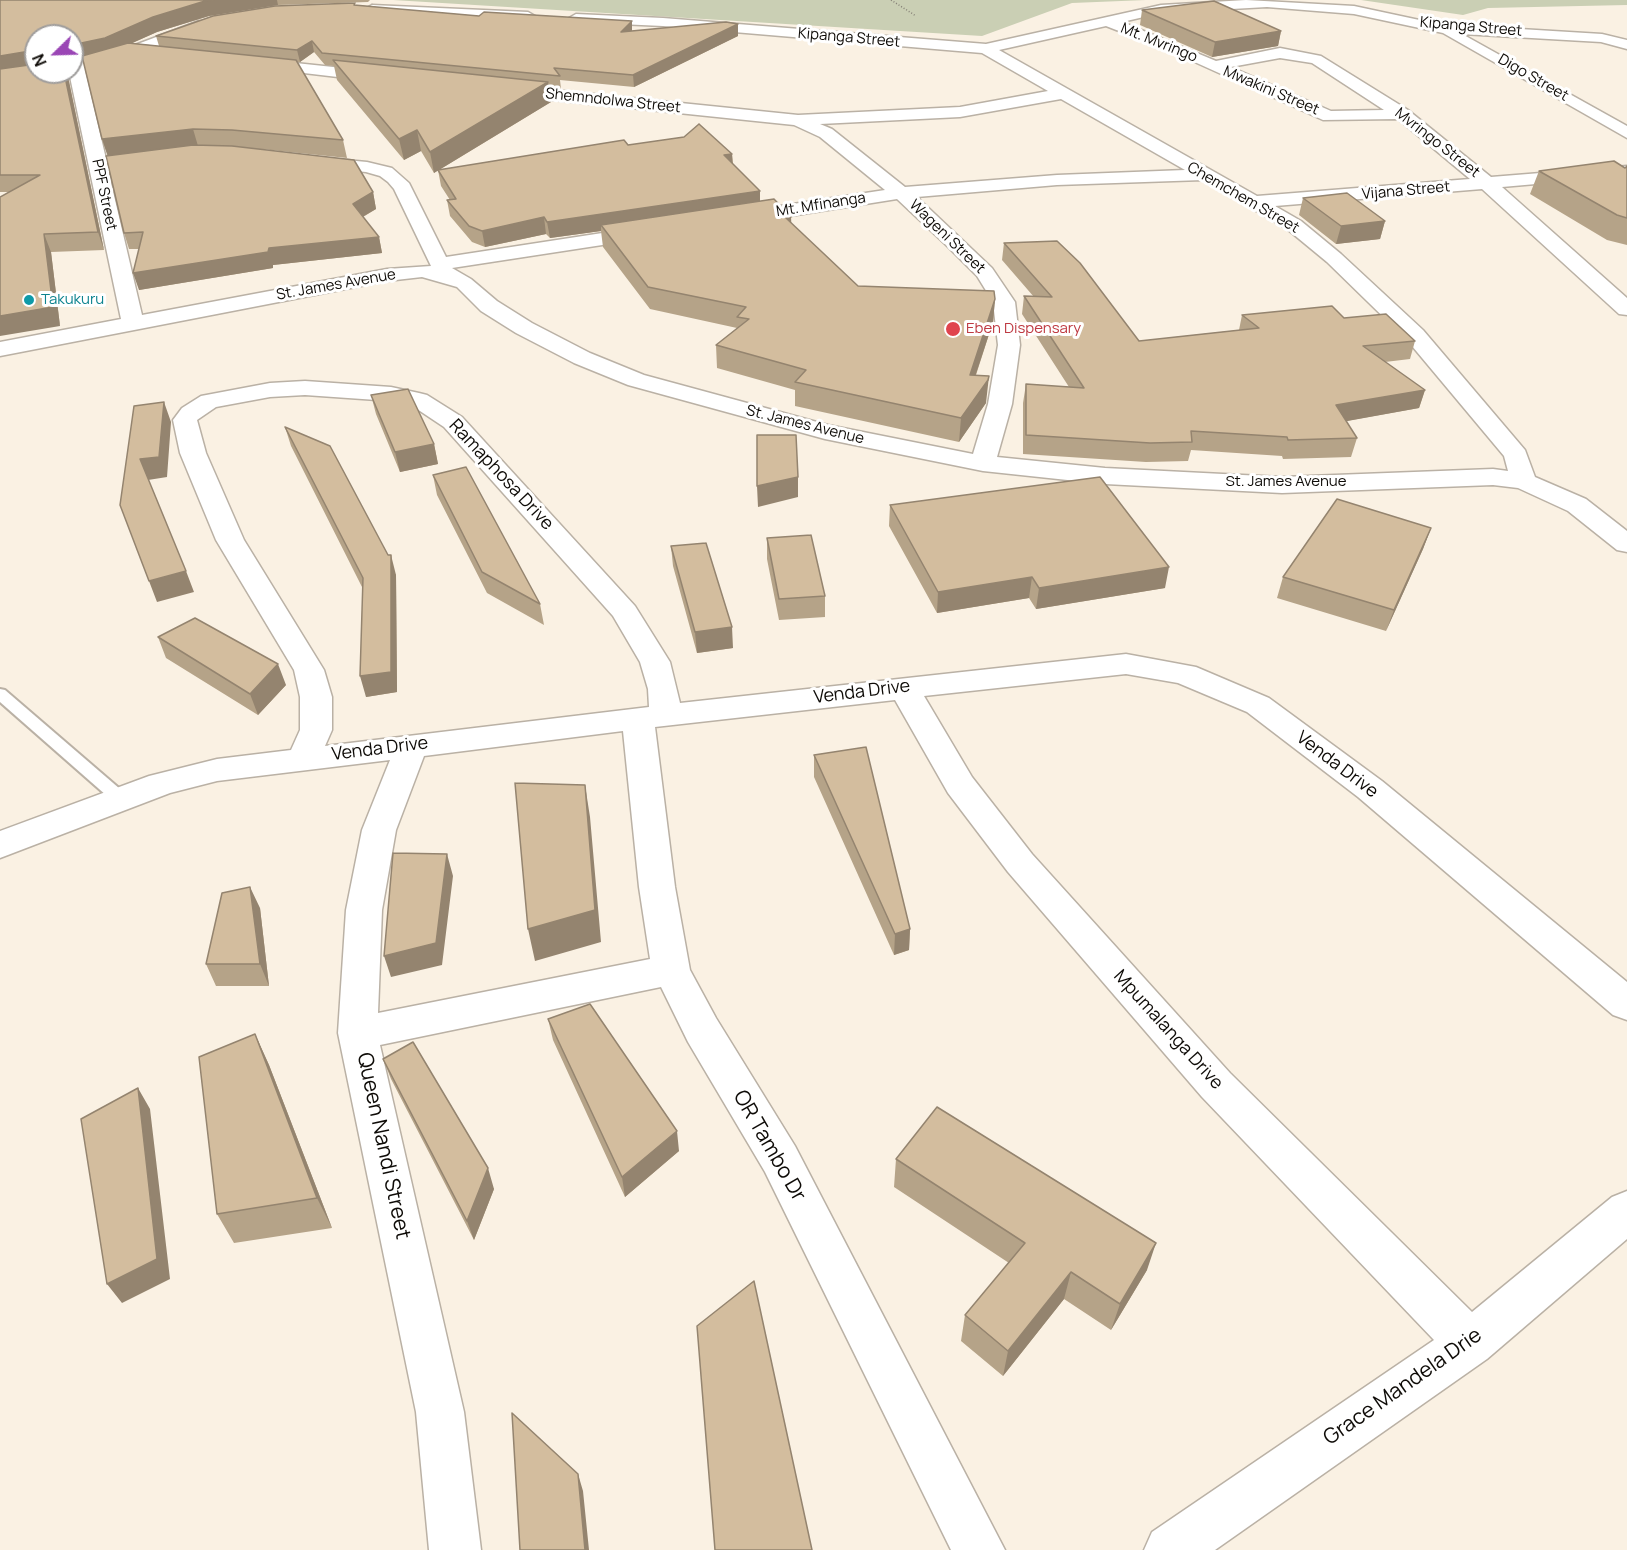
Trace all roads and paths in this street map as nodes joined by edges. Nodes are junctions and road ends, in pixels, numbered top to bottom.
1 (357, 8) edge
2 (214, 21) edge
3 (1106, 21) junction
4 (1438, 28) junction
5 (1627, 45) edge
6 (986, 49) junction
7 (130, 51) junction
8 (166, 55) edge
9 (236, 62) edge
10 (84, 66) edge
11 (1212, 66) junction
12 (401, 79) edge
13 (79, 84) edge
14 (483, 87) edge
15 (1065, 93) junction
16 (1402, 114) junction
17 (803, 122) junction
18 (1627, 133) edge
19 (168, 156) edge
20 (296, 160) edge
21 (98, 166) junction
22 (1627, 171) edge
23 (1204, 175) junction
24 (1488, 184) junction
25 (900, 193) junction
26 (1256, 202) junction
27 (723, 220) edge
28 (664, 229) edge
29 (443, 270) junction
30 (1627, 309) edge
31 (132, 323) junction
32 (0, 349) edge
33 (983, 463) junction
34 (1524, 482) junction
35 (1627, 544) edge
36 (903, 687) junction
37 (0, 694) edge
38 (652, 717) junction
39 (412, 745) junction
40 (303, 759) junction
41 (121, 799) junction
42 (0, 845) edge
43 (671, 970) junction
44 (1627, 1005) edge
45 (358, 1033) junction
46 (1627, 1211) edge
47 (1470, 1343) junction
48 (455, 1550) edge
49 (979, 1550) edge
50 (1170, 1550) edge

1 - 6 street, Kipanga Street
2 - 7 street
3 - 4 street, Kipanga Street
3 - 6 street, Kipanga Street
3 - 11 street, Mt. Mvringo
4 - 5 street, Kipanga Street
4 - 18 street, Digo Street
6 - 15 street, Chemchem Street
7 - 8 street
7 - 10 street
9 - 12 street
11 - 16 street, Mwakini Street
11 - 16 street, Mvringo Street
13 - 21 street, PPF Street
14 - 17 street, Shemndolwa Street
15 - 17 street, Shemndolwa Street
15 - 23 street, Chemchem Street
16 - 24 street, Mvringo Street
17 - 25 street, Wageni Street
19 - 21 street
20 - 29 street
21 - 31 street, PPF Street
22 - 24 street, Vijana Street
23 - 25 street, Mt. Mfinanga
23 - 26 street, Chemchem Street
24 - 26 street, Vijana Street
24 - 30 street, Mvringo Street
25 - 27 street, Mt. Mfinanga
25 - 33 street, Wageni Street
26 - 34 street, Chemchem Street
28 - 29 street
29 - 31 street, St. James Avenue
29 - 33 street, St. James Avenue
31 - 32 street, St. James Avenue
33 - 34 street, St. James Avenue
34 - 35 street, St. James Avenue
36 - 38 street, Venda Drive
36 - 44 street, Venda Drive
36 - 47 street, Mpumalanga Drive
37 - 41 lane
38 - 39 street, Venda Drive
38 - 40 street, Ramaphosa Drive
38 - 43 street, OR Tambo Dr
39 - 40 street, Venda Drive
39 - 45 street, Queen Nandi Street
40 - 41 street, Venda Drive
41 - 42 street, Venda Drive
43 - 45 street
43 - 49 street, OR Tambo Dr
45 - 48 street, Queen Nandi Street
46 - 47 street, Grace Mandela Drie
47 - 50 street, Grace Mandela Drie

